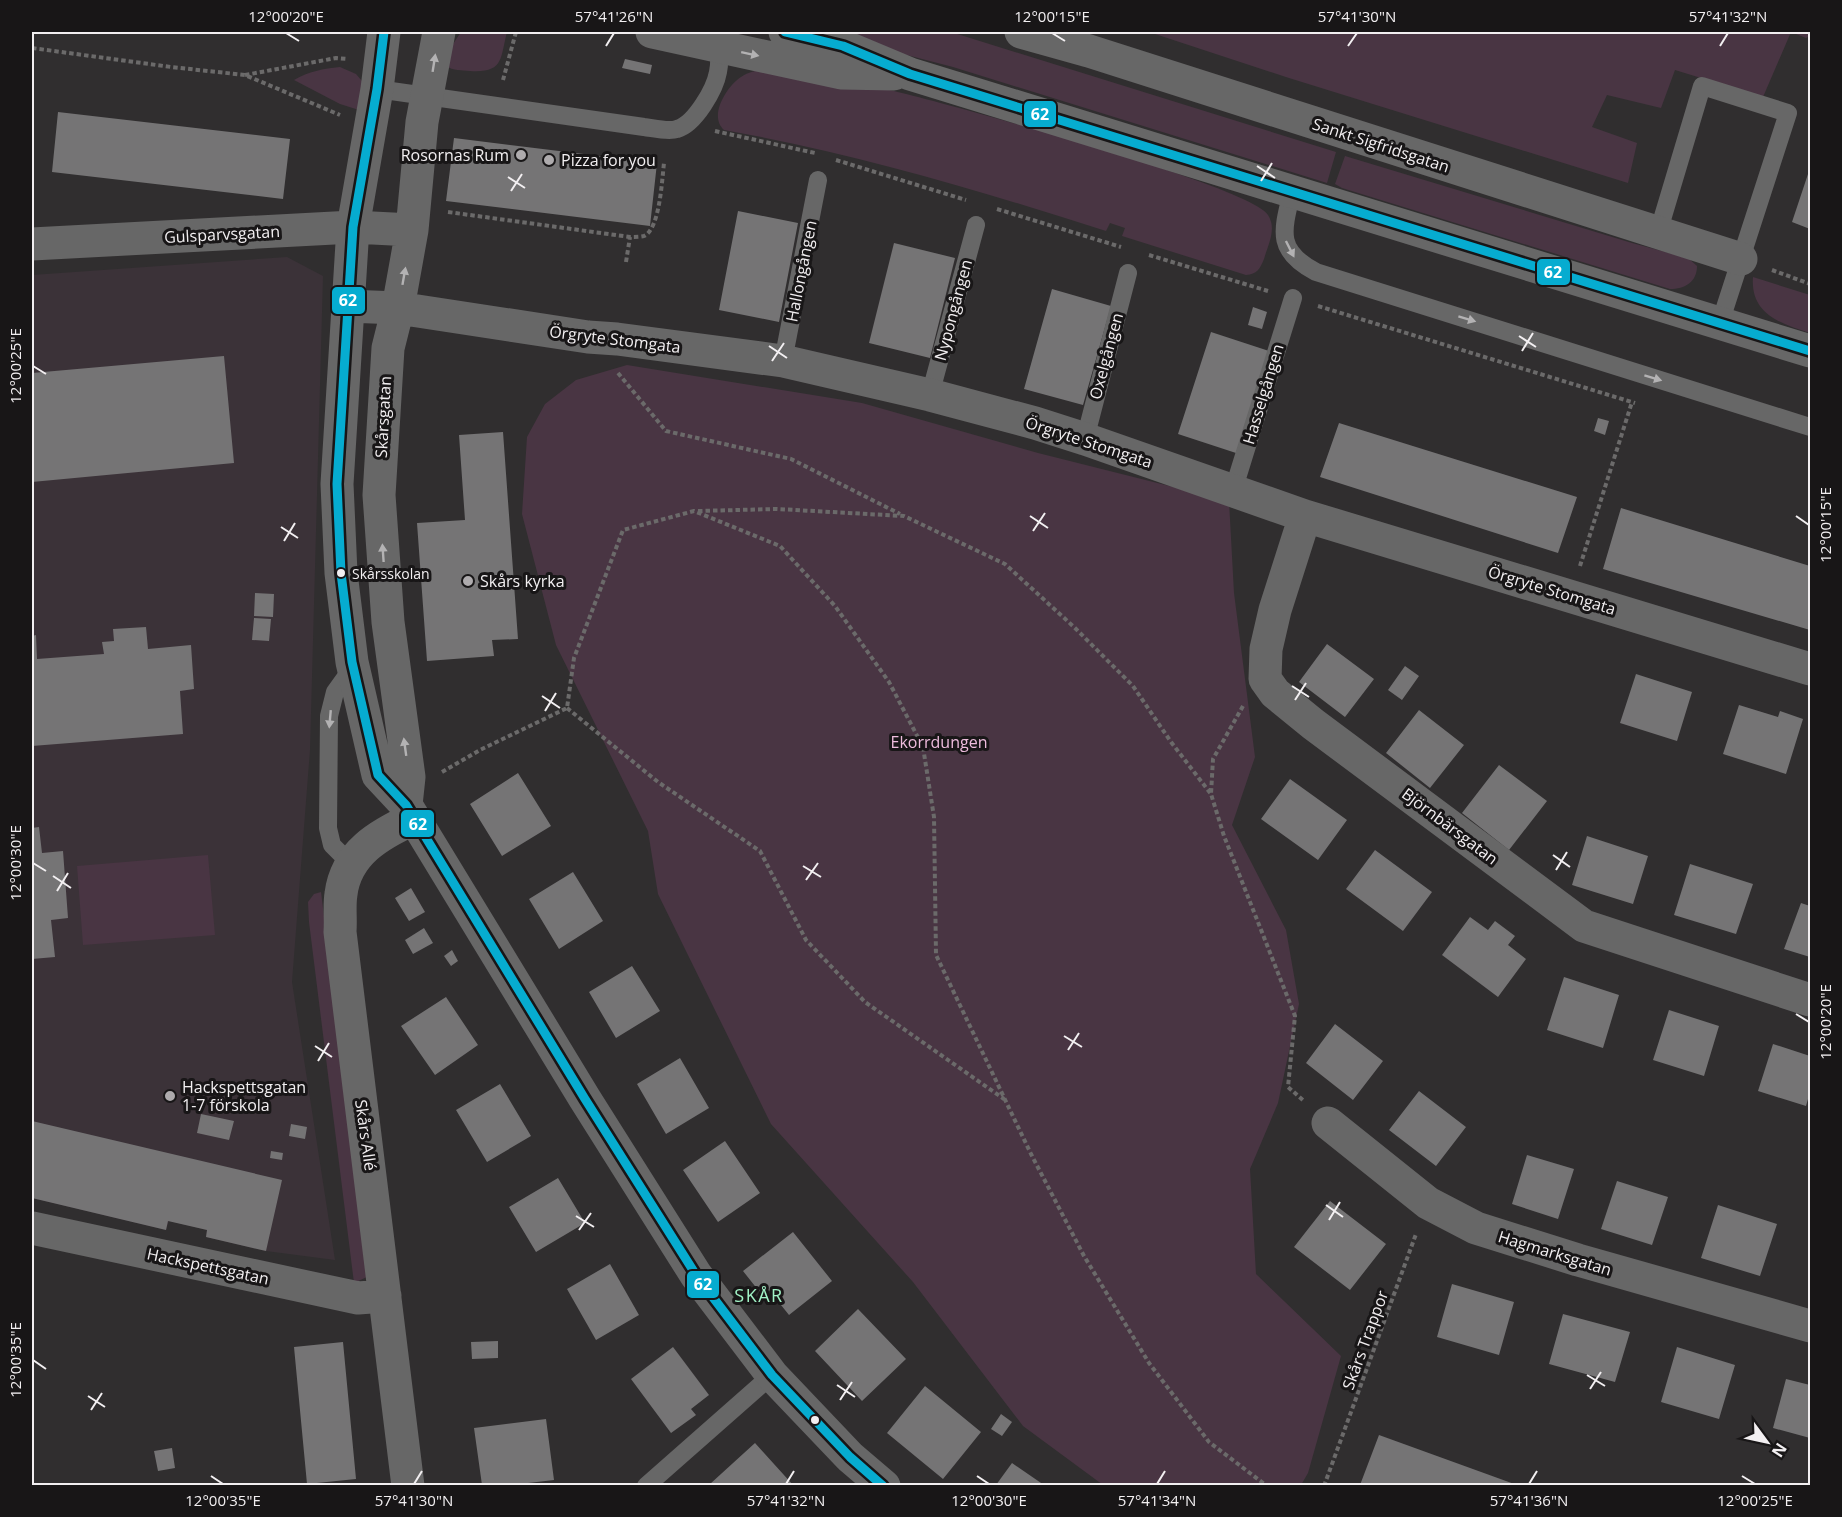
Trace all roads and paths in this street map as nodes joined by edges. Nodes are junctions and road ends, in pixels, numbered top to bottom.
1 (384, 32) edge
2 (439, 32) edge
3 (516, 32) edge
4 (652, 32) edge
5 (785, 32) edge
6 (1021, 32) edge
7 (716, 39) edge
8 (32, 48) edge
9 (910, 74) junction
10 (245, 75) junction
11 (379, 76) junction
12 (502, 84) dead end
13 (428, 97) junction
14 (347, 116) dead end
15 (692, 120) junction
16 (825, 159) dead end
17 (831, 159) dead end
18 (664, 163) dead end
19 (819, 180) dead end
20 (1292, 192) junction
21 (971, 202) dead end
22 (992, 208) dead end
23 (444, 211) dead end
24 (976, 225) dead end
25 (353, 227) junction
26 (412, 230) junction
27 (1658, 233) junction
28 (630, 237) junction
29 (32, 244) edge
30 (1124, 248) dead end
31 (1146, 255) dead end
32 (1742, 259) junction
33 (626, 262) dead end
34 (1128, 273) dead end
35 (1810, 284) edge
36 (1293, 298) junction
37 (347, 306) junction
38 (398, 308) junction
39 (1720, 323) junction
40 (588, 337) junction
41 (1810, 351) edge
42 (783, 361) junction
43 (930, 395) junction
44 (1632, 402) junction
45 (1643, 405) dead end
46 (1810, 427) edge
47 (1085, 438) junction
48 (1233, 491) junction
49 (694, 511) junction
50 (904, 516) junction
51 (1305, 516) junction
52 (1571, 595) junction
53 (353, 667) junction
54 (1810, 669) edge
55 (1243, 705) dead end
56 (567, 708) junction
57 (441, 773) dead end
58 (1211, 794) junction
59 (410, 812) junction
60 (351, 864) junction
61 (1810, 1000) edge
62 (1005, 1099) junction
63 (1328, 1123) joint
64 (1428, 1203) junction
65 (32, 1228) edge
66 (385, 1296) junction
67 (1810, 1326) edge
68 (772, 1375) junction
69 (408, 1485) edge
70 (646, 1485) edge
71 (884, 1485) edge
72 (1267, 1485) edge
73 (1324, 1485) edge

1 - 11 street
13 -> 2 street, Skårsgatan
3 - 12 path
4 - 7 street
5 - 9 street
6 - 27 street, Sankt Sigfridsgatan
7 -> 9 street
7 - 15 lane
8 - 10 path
9 - 20 street
10 - 11 path
10 - 14 path
11 - 13 lane
11 - 25 street
13 - 15 lane
13 - 26 street, Skårsgatan
15 - 16 path
17 - 21 path
18 - 28 path
19 - 42 lane, Hallongången
20 - 39 street
20 -> 46 lane
22 - 30 path
23 - 28 path
24 - 43 lane, Nypongången
25 - 26 street, Gulsparvsgatan
25 - 29 street, Gulsparvsgatan
25 - 37 street
38 -> 26 street, Skårsgatan
27 - 32 street, Sankt Sigfridsgatan
27 - 32 lane
28 - 33 path
31 - 36 path
32 - 35 path
32 - 39 lane
34 - 47 lane, Oxelgången
36 - 44 path
36 - 48 lane, Hasselgången
37 - 38 street, Örgryte Stomgata
37 - 53 street
38 - 40 street, Örgryte Stomgata
59 -> 38 street, Skårsgatan
39 - 41 street
40 - 42 street, Örgryte Stomgata
40 - 50 path
42 - 43 street, Örgryte Stomgata
43 - 47 street, Örgryte Stomgata
44 - 45 path
44 - 52 path
47 - 48 street, Örgryte Stomgata
48 - 51 street, Örgryte Stomgata
49 - 50 path
49 - 56 path
49 - 62 path
50 - 58 path
51 - 52 street, Örgryte Stomgata
51 - 61 street, Björnbärsgatan
52 - 54 street, Örgryte Stomgata
53 - 59 street
53 -> 60 lane
55 - 58 path
56 - 57 path
56 - 62 path
58 - 63 path
59 - 60 street, Skårs Allé
59 - 68 street
60 - 66 street, Skårs Allé
62 - 72 path
63 - 64 street, Hagmarksgatan
64 - 67 street, Hagmarksgatan
64 - 73 path, Skårs Trappor
65 - 66 street, Hackspettsgatan
66 - 69 street, Skårs Allé
68 - 70 lane
68 - 71 street

